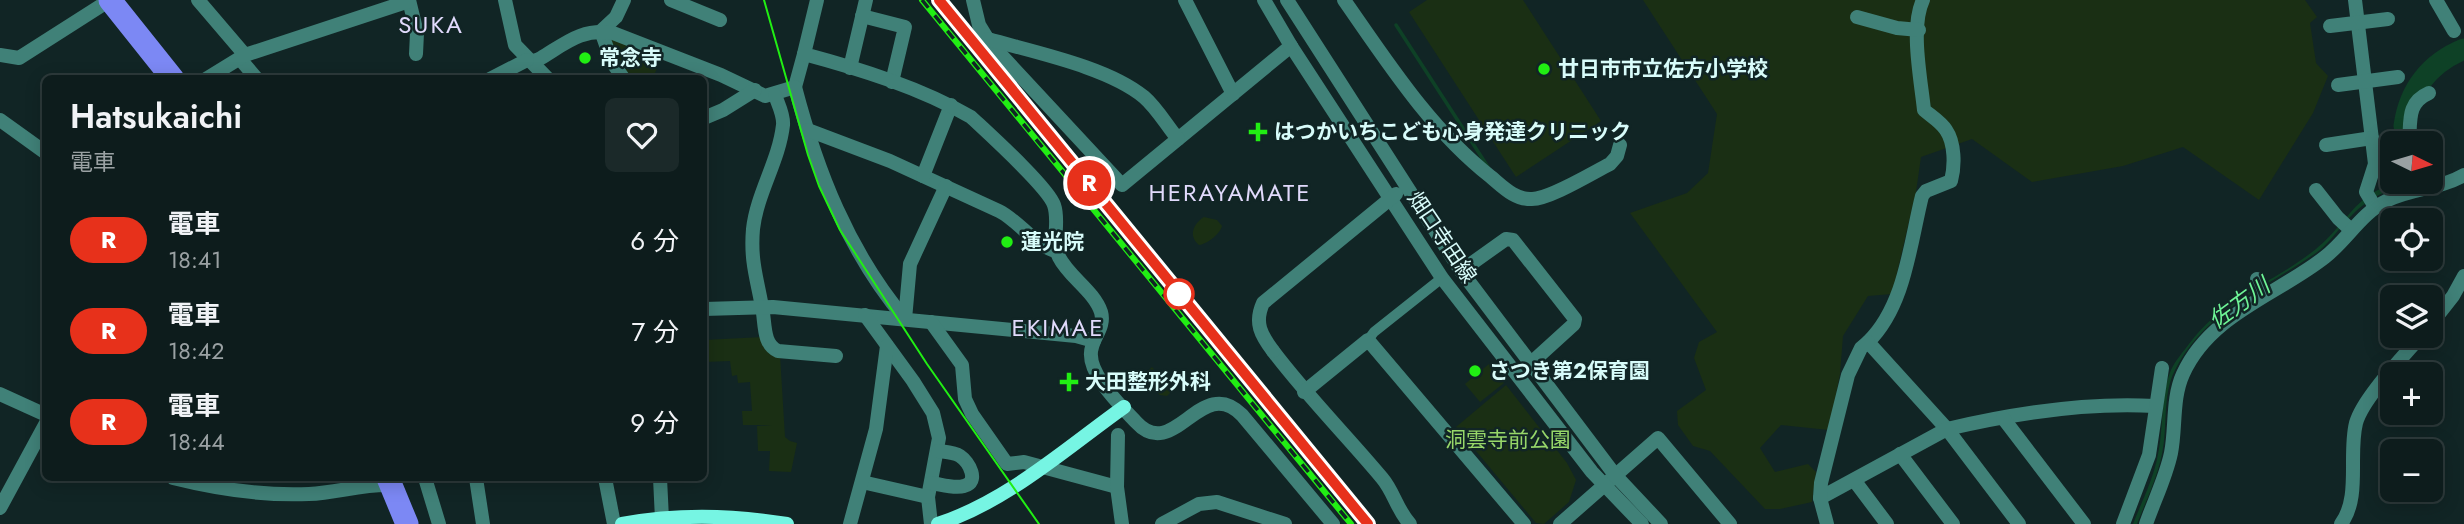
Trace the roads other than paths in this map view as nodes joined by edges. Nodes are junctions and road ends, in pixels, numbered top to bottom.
1 (198, 0) edge
2 (409, 0) edge
3 (505, 0) edge
4 (624, 0) edge
5 (671, 0) edge
6 (817, 0) edge
7 (866, 0) edge
8 (973, 0) edge
9 (1185, 0) edge
10 (1264, 0) edge
11 (1287, 0) edge
12 (1344, 0) edge
13 (1923, 0) edge
14 (2355, 0) edge
15 (2436, 0) edge
16 (113, 1) edge
17 (689, 3) edge
18 (862, 16) junction
19 (1857, 17) dead end
20 (2388, 19) dead end
21 (720, 20) dead end
22 (2358, 23) junction
23 (2330, 26) dead end
24 (1919, 30) junction
25 (601, 31) junction
26 (2454, 32) dead end
27 (988, 39) junction
28 (1291, 46) junction
29 (416, 54) dead end
30 (804, 54) junction
31 (0, 55) edge
32 (243, 57) junction
33 (527, 60) junction
34 (850, 68) junction
35 (170, 75) edge
36 (213, 75) edge
37 (254, 75) edge
38 (498, 75) edge
39 (544, 75) edge
40 (621, 75) edge
41 (2398, 77) dead end
42 (2365, 81) junction
43 (892, 82) junction
44 (2338, 85) dead end
45 (795, 86) junction
46 (755, 90) junction
47 (775, 94) junction
48 (1233, 94) junction
49 (2423, 102) dead end
50 (951, 105) junction
51 (707, 117) edge
52 (0, 120) edge
53 (808, 130) junction
54 (2413, 131) edge
55 (2372, 138) junction
56 (1178, 139) junction
57 (1620, 145) dead end
58 (2326, 145) dead end
59 (42, 150) edge
60 (2464, 175) edge
61 (923, 176) junction
62 (2443, 184) edge
63 (946, 186) junction
64 (1405, 186) junction
65 (2316, 194) dead end
66 (2392, 194) edge
67 (1390, 198) junction
68 (2372, 202) junction
69 (2346, 226) junction
70 (1057, 251) junction
71 (1461, 271) junction
72 (2464, 276) edge
73 (1442, 278) junction
74 (762, 307) junction
75 (707, 309) edge
76 (2443, 309) edge
77 (865, 315) junction
78 (905, 318) junction
79 (931, 322) junction
80 (1094, 341) junction
81 (1368, 341) junction
82 (1868, 342) junction
83 (887, 346) junction
84 (2411, 348) edge
85 (836, 356) dead end
86 (1530, 364) junction
87 (2162, 368) dead end
88 (1304, 392) junction
89 (0, 394) edge
90 (2155, 406) junction
91 (1124, 407) junction
92 (42, 413) edge
93 (2003, 418) junction
94 (2165, 423) junction
95 (1947, 429) junction
96 (42, 430) edge
97 (1118, 435) dead end
98 (938, 451) junction
99 (1900, 454) junction
100 (1042, 466) junction
101 (1609, 480) junction
102 (1854, 480) junction
103 (188, 481) edge
104 (383, 481) edge
105 (388, 481) edge
106 (426, 481) edge
107 (476, 481) edge
108 (606, 481) edge
109 (660, 481) edge
110 (862, 482) junction
111 (1117, 488) junction
112 (930, 490) junction
113 (1820, 498) junction
114 (0, 508) edge
115 (662, 519) junction
116 (407, 524) edge
117 (439, 524) edge
118 (483, 524) edge
119 (614, 524) edge
120 (622, 524) edge
121 (787, 524) edge
122 (850, 524) edge
123 (931, 524) edge
124 (938, 524) edge
125 (1122, 524) edge
126 (1161, 524) edge
127 (1285, 524) edge
128 (1333, 524) edge
129 (1410, 524) edge
130 (1524, 524) edge
131 (1560, 524) edge
132 (1642, 524) edge
133 (1661, 524) edge
134 (1730, 524) edge
135 (1827, 524) edge
136 (1887, 524) edge
137 (1954, 524) edge
138 (2019, 524) edge
139 (2084, 524) edge
140 (2123, 524) edge
141 (2146, 524) edge
142 (2341, 524) edge

1 - 32 street
2 - 29 street
2 - 32 street
3 - 33 street
4 - 25 street
5 - 17 street
6 - 30 street
7 - 18 street
8 - 27 street
9 - 48 street
10 - 28 street, 畑口寺田線
11 - 64 street
12 - 57 street
13 - 24 street
14 - 22 street
15 - 26 street
16 - 31 street
16 - 35 highway
17 - 21 street
18 - 34 street
18 - 43 street
19 - 24 street
20 - 22 street
22 - 23 street
22 - 42 street
24 - 82 street
25 - 33 street
25 - 40 street
25 - 46 street
27 - 56 street
27 - 56 street
28 - 48 street
28 - 67 street, 畑口寺田線
30 - 34 street
30 - 45 street
32 - 36 street
32 - 37 street
33 - 38 street
33 - 39 street
34 - 43 street
41 - 42 street
42 - 44 street
42 - 55 street
43 - 50 street
45 - 47 street
45 - 53 street
46 - 47 street
46 - 51 street
47 - 74 street
48 - 56 street
49 - 54 street
50 - 61 street
50 - 70 street
52 - 59 street
53 - 61 street
53 - 78 street
55 - 58 street
55 - 68 street
60 - 62 street
61 - 63 street
63 - 70 street
63 - 78 street
64 - 67 street
64 - 71 street
65 - 69 street
66 - 68 street
67 - 73 street, 畑口寺田線
67 - 88 street
68 - 69 street
69 - 94 street
70 - 80 street
71 - 86 street
71 - 86 street
72 - 76 street
73 - 81 street
73 - 101 street, 畑口寺田線
74 - 75 street
74 - 77 street
74 - 85 street
77 - 78 street
77 - 83 street
78 - 79 street
79 - 80 street
79 - 100 street
80 - 91 street
81 - 88 street
81 - 130 street
82 - 95 street
82 - 113 street
83 - 98 street
83 - 110 street
84 - 142 street
86 - 101 street
87 - 90 street
88 - 129 street
89 - 92 street
90 - 93 street
90 - 94 street
91 - 100 main road
91 - 128 street
93 - 95 street
93 - 139 street
94 - 140 street
94 - 141 street
95 - 99 street
95 - 138 street
96 - 114 street
97 - 111 street
98 - 112 street
98 - 112 street
99 - 102 street
99 - 137 street
100 - 111 street
100 - 124 main road
101 - 131 street
101 - 132 street
101 - 133 street, 畑口寺田線
101 - 134 street
102 - 113 street
102 - 136 street
103 - 104 street
105 - 116 highway
106 - 117 street
107 - 118 street
108 - 119 street
109 - 115 street
110 - 112 street
110 - 122 street
111 - 125 street
112 - 123 street
113 - 135 street
115 - 120 main road
115 - 121 main road
126 - 127 street

